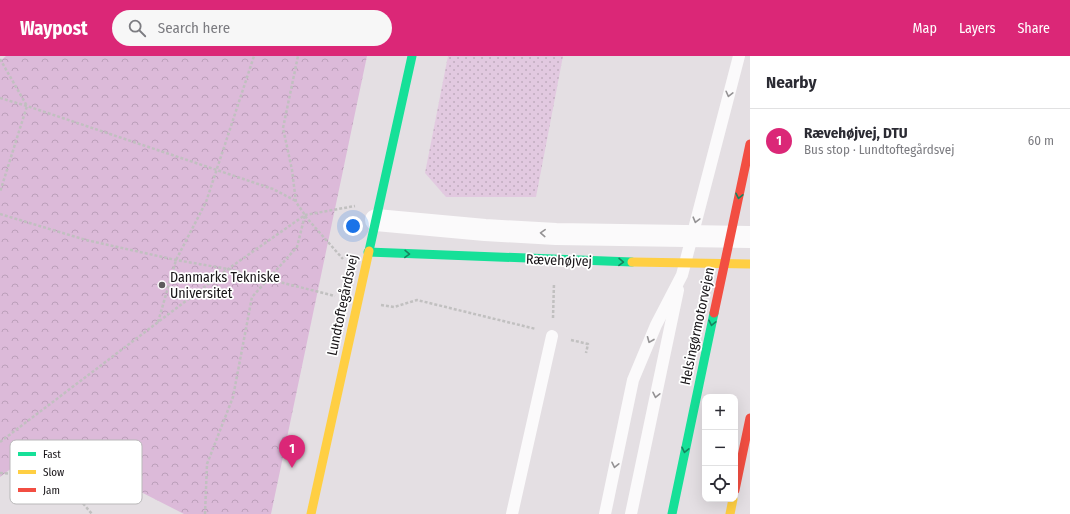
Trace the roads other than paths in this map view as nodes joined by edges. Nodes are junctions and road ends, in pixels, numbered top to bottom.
1 (412, 56) edge
2 (739, 56) edge
3 (750, 144) edge
4 (376, 220) junction
5 (750, 237) edge
6 (368, 252) junction
7 (750, 264) edge
8 (682, 275) junction
9 (552, 336) road end
10 (750, 418) edge
11 (738, 476) edge
12 (732, 502) edge
13 (311, 514) edge
14 (512, 514) edge
15 (605, 514) edge
16 (631, 514) edge
17 (672, 514) edge
18 (730, 514) edge

1 - 4 main road, Lundtoftegårdsvej
2 -> 8 lane
3 -> 17 main road, Helsingørmotorvejen
5 -> 4 street, Rævehøjvej
4 - 6 main road, Lundtoftegårdsvej
6 -> 7 main road, Rævehøjvej
6 - 13 main road, Lundtoftegårdsvej
8 -> 15 lane
8 -> 16 lane
9 - 14 lane
10 - 11 main road
12 - 18 main road

